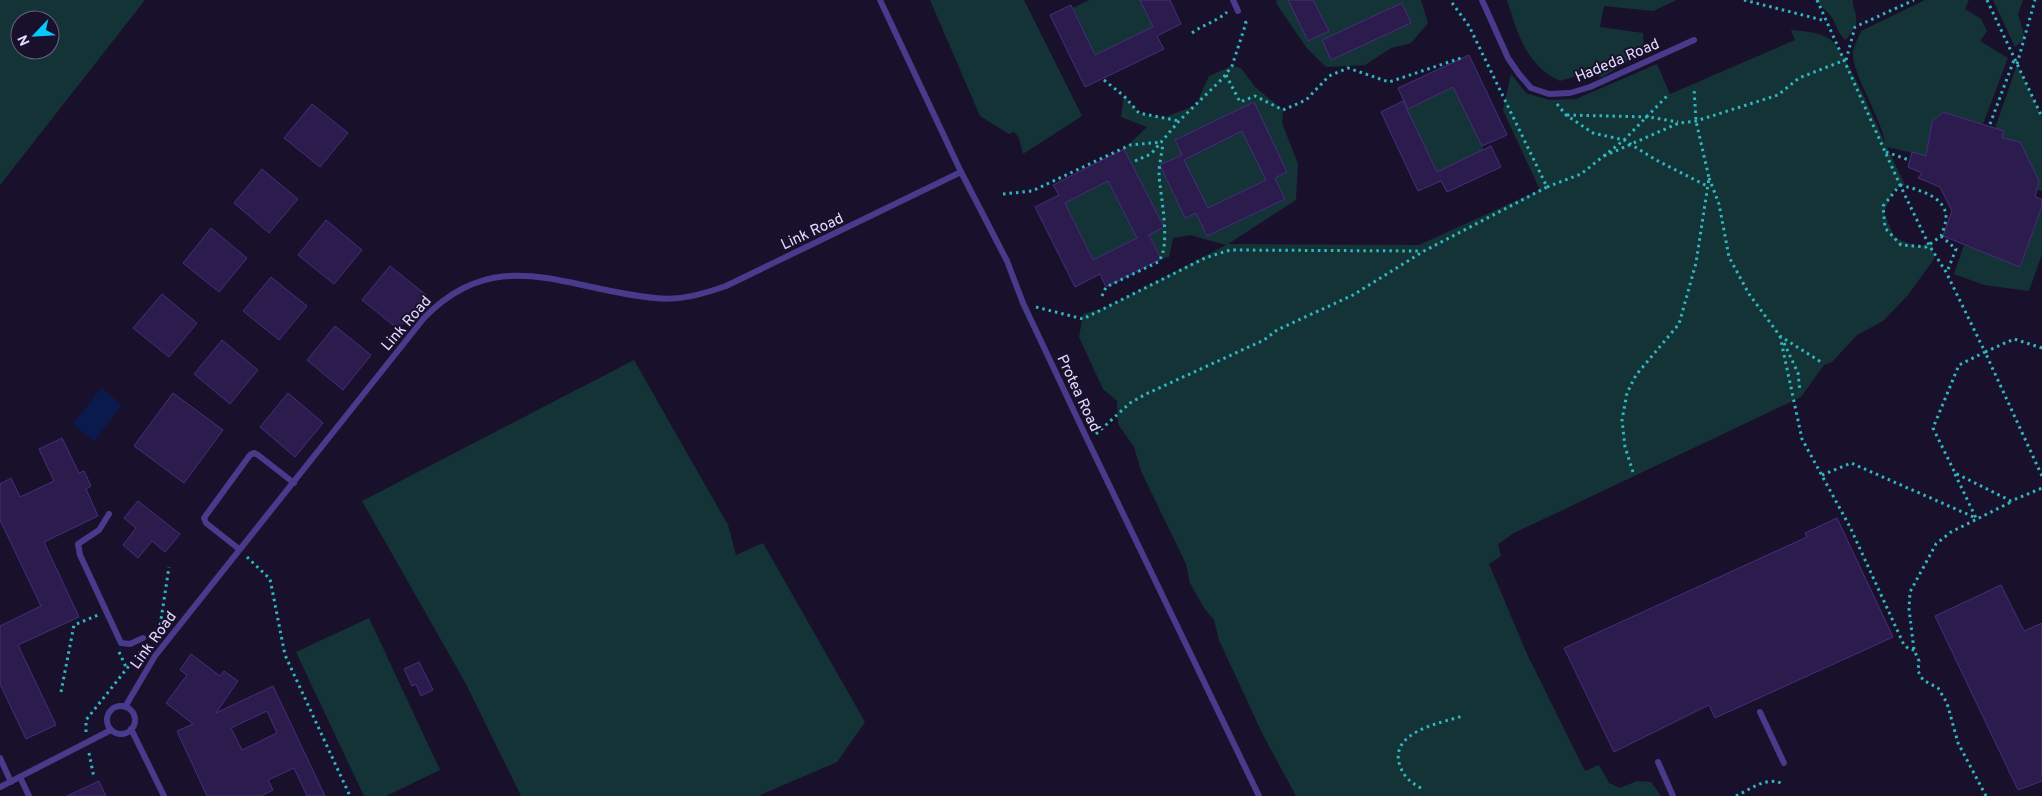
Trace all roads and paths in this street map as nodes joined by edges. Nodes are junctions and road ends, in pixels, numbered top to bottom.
1 (880, 0) edge
2 (1450, 0) edge
3 (1482, 0) edge
4 (1744, 0) edge
5 (1817, 0) edge
6 (1914, 0) edge
7 (1987, 0) edge
8 (2035, 0) edge
9 (1235, 5) edge
10 (1827, 21) junction
11 (1192, 33) dead end
12 (1694, 40) dead end
13 (1461, 58) dead end
14 (2015, 59) junction
15 (1845, 60) junction
16 (2017, 65) junction
17 (1226, 74) junction
18 (1104, 80) dead end
19 (1694, 88) dead end
20 (1549, 94) junction
21 (1667, 96) dead end
22 (1566, 114) junction
23 (1649, 117) junction
24 (2042, 117) edge
25 (1696, 120) junction
26 (1180, 121) junction
27 (1680, 123) junction
28 (1990, 124) dead end
29 (1624, 140) junction
30 (1163, 142) junction
31 (1631, 144) junction
32 (1886, 152) junction
33 (1604, 156) junction
34 (1909, 160) dead end
35 (1135, 161) dead end
36 (961, 172) junction
37 (1708, 178) junction
38 (1900, 185) junction
39 (1707, 186) junction
40 (1547, 187) junction
41 (1003, 194) dead end
42 (1941, 236) junction
43 (1929, 245) junction
44 (1424, 251) junction
45 (1946, 272) junction
46 (1102, 296) dead end
47 (1023, 304) junction
48 (1780, 336) junction
49 (2042, 348) edge
50 (1985, 352) junction
51 (1821, 362) dead end
52 (1800, 392) dead end
53 (1088, 441) junction
54 (1633, 472) dead end
55 (1955, 473) junction
56 (1822, 476) junction
57 (2042, 476) edge
58 (294, 483) junction
59 (2042, 488) edge
60 (2011, 501) junction
61 (109, 514) dead end
62 (1976, 519) junction
63 (239, 549) junction
64 (169, 567) dead end
65 (102, 619) dead end
66 (142, 638) dead end
67 (151, 639) dead end
68 (118, 650) dead end
69 (141, 650) dead end
70 (1914, 650) junction
71 (126, 668) junction
72 (61, 692) dead end
73 (125, 707) junction
74 (1760, 712) dead end
75 (1462, 716) dead end
76 (131, 729) junction
77 (111, 730) junction
78 (86, 743) junction
79 (0, 758) edge
80 (1658, 762) dead end
81 (1784, 763) dead end
82 (20, 777) junction
83 (94, 778) dead end
84 (11, 782) junction
85 (1781, 783) dead end
86 (0, 787) edge
87 (1421, 788) dead end
88 (29, 796) edge
89 (164, 796) edge
90 (350, 796) edge
91 (1259, 796) edge
92 (1673, 796) edge
93 (1736, 796) edge
94 (1986, 796) edge

1 - 36 lane, Protea Road
2 - 40 path
3 - 20 lane
4 - 10 path
5 - 10 path
6 - 15 path
7 - 14 path
8 - 16 path
9 - 11 path
9 - 17 path
10 - 15 path
12 - 20 lane, Hadeda Road
13 - 17 path
14 - 16 path
14 - 28 path
15 - 25 path
15 - 32 path
16 - 24 path
17 - 26 path
18 - 26 path
19 - 25 path
20 - 22 path
21 - 23 path
22 - 23 path
22 - 29 path
23 - 27 path
23 - 29 path
25 - 27 path
25 - 37 path
26 - 30 path
27 - 31 path
29 - 31 path
29 - 33 path
30 - 35 path
30 - 41 path
30 - 46 path
31 - 33 path
31 - 39 path
32 - 34 path
32 - 38 path
33 - 40 path
36 - 47 lane, Protea Road
36 - 58 lane, Link Road
37 - 39 path
37 - 48 path
38 - 42 path
38 - 43 path
38 - 43 path
39 - 54 path
40 - 44 path
42 - 43 path
42 - 45 path
43 - 45 path
44 - 47 path
44 - 53 path
45 - 50 path
47 - 53 lane, Protea Road
48 - 51 path
48 - 52 path
48 - 56 path
49 - 50 path
50 - 55 path
50 - 57 path
53 - 91 lane, Protea Road
55 - 60 path
55 - 62 path
56 - 62 path
56 - 70 path
58 - 63 lane, Link Road
58 - 63 lane
59 - 60 path
60 - 62 path
61 - 66 lane
62 - 70 path
63 - 73 lane, Link Road
63 - 90 path
64 - 67 path
65 - 72 path
68 - 71 path
69 - 71 path
70 - 94 path
71 - 78 path
73 - 76 lane
73 - 77 lane
74 - 81 lane
75 - 87 path
76 - 77 lane
76 - 89 lane
77 - 78 lane
78 - 82 lane
78 - 83 path
79 - 84 lane
80 - 92 lane
82 - 84 lane
82 - 88 lane
84 - 86 lane
85 - 93 path

